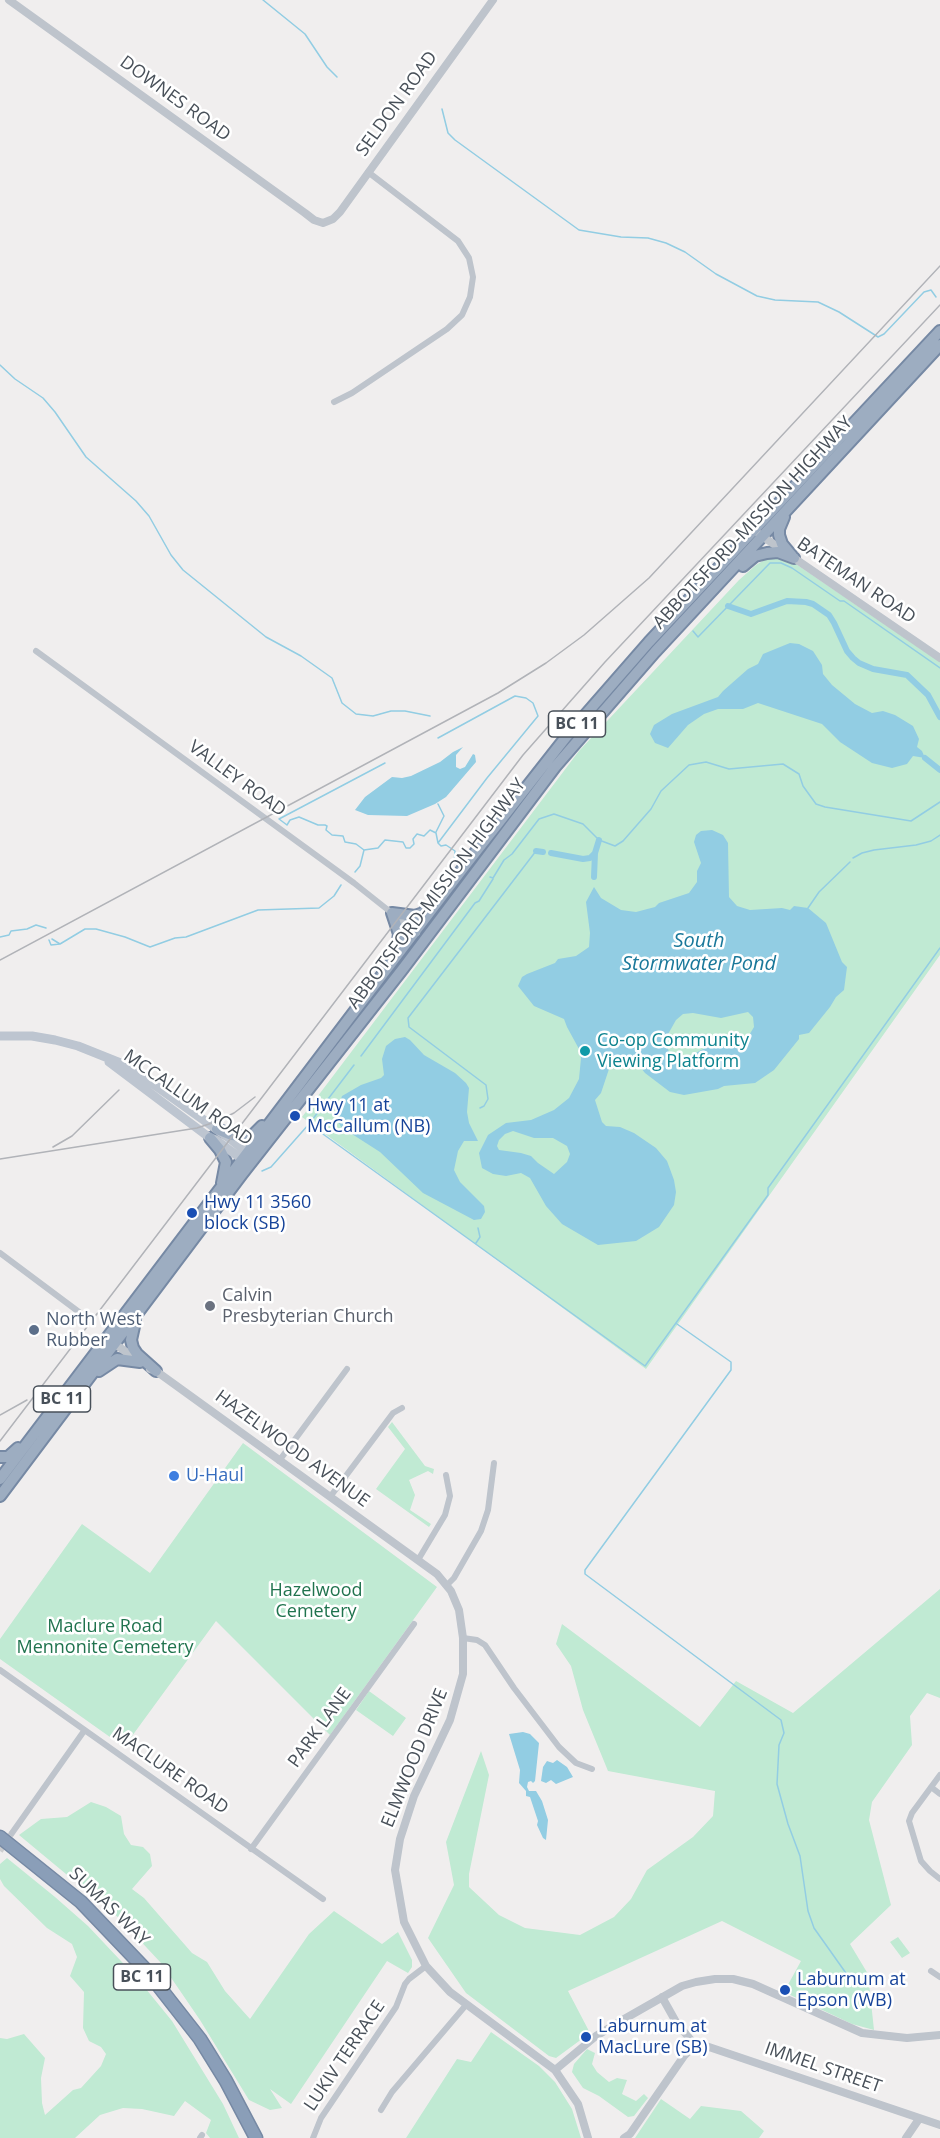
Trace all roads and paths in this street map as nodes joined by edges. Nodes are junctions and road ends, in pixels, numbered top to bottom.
1 (9, 0) edge
2 (493, 0) edge
3 (368, 172) junction
4 (323, 223) joint
5 (940, 331) edge
6 (940, 345) edge
7 (334, 402) dead end
8 (788, 510) junction
9 (758, 533) junction
10 (794, 558) junction
11 (36, 651) dead end
12 (655, 652) junction
13 (940, 658) edge
14 (605, 707) junction
15 (467, 862) junction
16 (392, 913) junction
17 (417, 932) junction
18 (389, 967) junction
19 (0, 1036) edge
20 (329, 1053) junction
21 (213, 1133) junction
22 (248, 1158) junction
23 (219, 1191) junction
24 (0, 1253) edge
25 (138, 1314) junction
26 (87, 1318) dead end
27 (115, 1329) junction
28 (115, 1344) junction
29 (140, 1362) junction
30 (347, 1369) dead end
31 (156, 1371) junction
32 (86, 1374) junction
33 (402, 1408) dead end
34 (0, 1457) edge
35 (279, 1461) junction
36 (494, 1463) dead end
37 (446, 1475) dead end
38 (0, 1479) edge
39 (0, 1496) edge
40 (330, 1497) junction
41 (418, 1560) junction
42 (447, 1585) junction
43 (414, 1624) dead end
44 (463, 1638) junction
45 (0, 1670) edge
46 (84, 1731) junction
47 (592, 1769) dead end
48 (940, 1775) edge
49 (931, 1787) junction
50 (940, 1794) edge
51 (6, 1835) edge
52 (0, 1847) edge
53 (251, 1849) junction
54 (940, 1879) edge
55 (323, 1899) dead end
56 (426, 1965) junction
57 (931, 1971) dead end
58 (940, 1977) edge
59 (662, 1997) junction
60 (466, 2005) junction
61 (940, 2035) edge
62 (695, 2045) junction
63 (555, 2070) junction
64 (381, 2110) dead end
65 (919, 2118) junction
66 (940, 2125) edge
67 (247, 2138) edge
68 (258, 2138) edge
69 (314, 2138) edge
70 (588, 2138) edge
71 (624, 2138) edge
72 (906, 2138) edge

1 - 4 street, DOWNES ROAD
2 - 3 street, SELDON ROAD
3 - 4 street, SELDON ROAD
3 - 7 street
5 - 9 highway, ABBOTSFORD-MISSION HIGHWAY / BC 11
6 - 8 highway, ABBOTSFORD-MISSION HIGHWAY / BC 11
8 - 9 highway, ABBOTSFORD-MISSION HIGHWAY / BC 11
8 - 10 highway
9 - 10 street, BATEMAN ROAD
9 - 12 highway, ABBOTSFORD-MISSION HIGHWAY / BC 11
9 - 15 highway, ABBOTSFORD-MISSION HIGHWAY / BC 11
10 - 12 highway
10 - 13 street, BATEMAN ROAD
11 - 16 street, VALLEY ROAD
12 - 14 highway, ABBOTSFORD-MISSION HIGHWAY / BC 11
14 - 17 highway
14 - 20 highway, ABBOTSFORD-MISSION HIGHWAY / BC 11
15 - 16 highway
15 - 17 highway, ABBOTSFORD-MISSION HIGHWAY / BC 11
16 - 17 street, VALLEY ROAD
16 - 18 highway
17 - 18 highway, ABBOTSFORD-MISSION HIGHWAY / BC 11
17 - 20 highway
18 - 20 highway, ABBOTSFORD-MISSION HIGHWAY / BC 11
19 - 21 main road, MCCALLUM ROAD
20 - 21 highway
20 - 22 highway, ABBOTSFORD-MISSION HIGHWAY / BC 11
21 - 22 main road, MCCALLUM ROAD
21 - 23 highway
22 - 23 highway, ABBOTSFORD-MISSION HIGHWAY / BC 11
22 - 25 highway, ABBOTSFORD-MISSION HIGHWAY / BC 11
23 - 27 highway, ABBOTSFORD-MISSION HIGHWAY / BC 11
24 - 26 street
25 - 28 highway, ABBOTSFORD-MISSION HIGHWAY / BC 11
25 - 31 highway
27 - 28 highway
27 - 32 highway, ABBOTSFORD-MISSION HIGHWAY / BC 11
28 - 29 street, HAZELWOOD AVENUE
28 - 32 highway, ABBOTSFORD-MISSION HIGHWAY / BC 11
29 - 31 street, HAZELWOOD AVENUE
29 - 32 highway
30 - 35 street
31 - 35 street, HAZELWOOD AVENUE
32 - 34 highway
32 - 38 highway, ABBOTSFORD-MISSION HIGHWAY / BC 11
32 - 39 highway, ABBOTSFORD-MISSION HIGHWAY / BC 11
33 - 40 street
35 - 40 street, HAZELWOOD AVENUE
36 - 42 street
37 - 41 street
40 - 41 street, HAZELWOOD AVENUE
41 - 42 street, HAZELWOOD AVENUE
42 - 44 street, ELMWOOD DRIVE
43 - 53 street, PARK LANE
44 - 47 street
44 - 56 street, ELMWOOD DRIVE
45 - 46 street, MACLURE ROAD
46 - 51 street
46 - 53 street, MACLURE ROAD
48 - 49 street
49 - 50 street
49 - 54 street
51 - 68 highway, SUMAS WAY / BC 11
52 - 67 highway, SUMAS WAY / BC 11
53 - 55 street, MACLURE ROAD
56 - 60 street
56 - 69 street, LUKIV TERRACE
57 - 58 street
59 - 61 street
59 - 62 street
59 - 63 street
60 - 63 street
60 - 64 street
62 - 65 street, IMMEL STREET
62 - 71 street
63 - 70 street
65 - 66 street, IMMEL STREET
65 - 72 street

